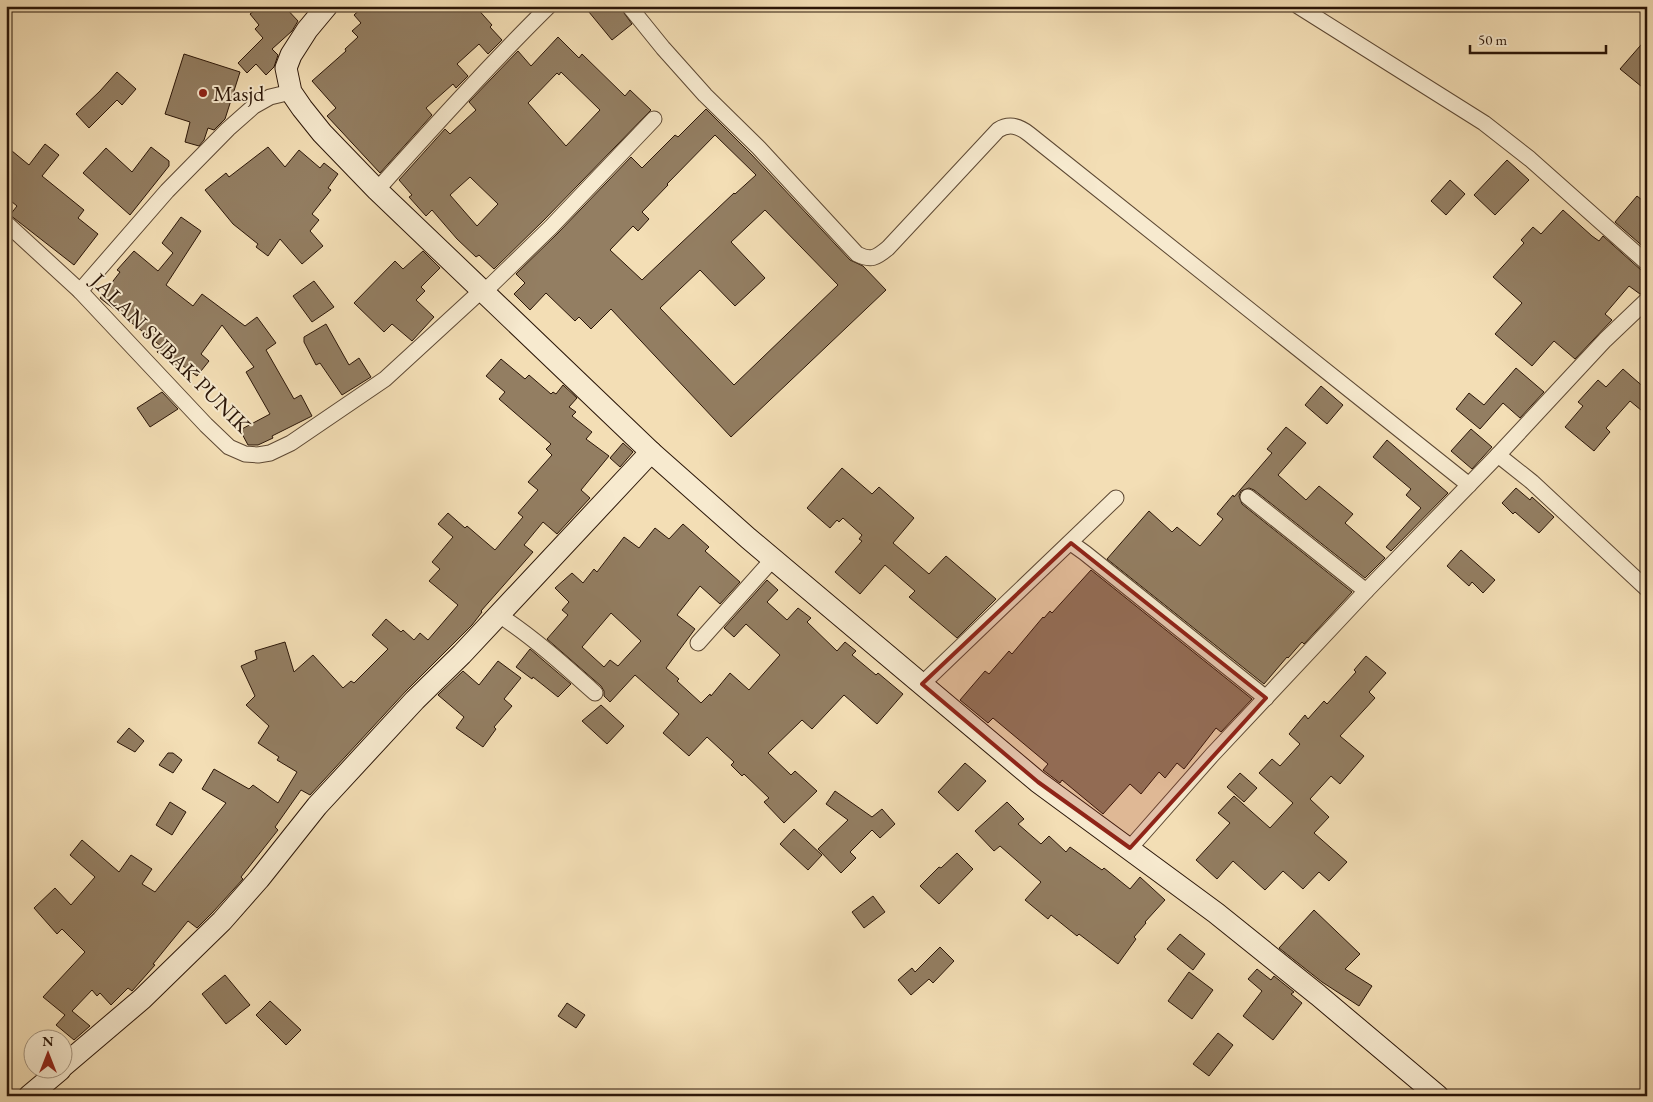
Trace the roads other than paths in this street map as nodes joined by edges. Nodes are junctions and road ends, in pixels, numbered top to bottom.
1 (326, 6) edge
2 (549, 6) edge
3 (629, 6) edge
4 (1298, 6) edge
5 (291, 92) junction
6 (654, 119) dead end
7 (377, 190) junction
8 (6, 222) edge
9 (1647, 263) edge
10 (80, 291) junction
11 (483, 291) junction
12 (1647, 300) edge
13 (651, 452) junction
14 (1498, 455) junction
15 (1469, 485) junction
16 (1248, 497) dead end
17 (1116, 498) dead end
18 (1070, 542) junction
19 (773, 559) junction
20 (1647, 589) edge
21 (1366, 591) junction
22 (499, 615) junction
23 (698, 643) dead end
24 (922, 684) junction
25 (595, 692) dead end
26 (1266, 698) junction
27 (1130, 848) junction
28 (72, 1059) edge
29 (47, 1080) edge
30 (29, 1096) edge
31 (1438, 1096) edge

1 - 5 street
2 - 7 street
3 - 15 street
4 - 9 street
5 - 7 street
5 - 10 street
6 - 11 street, JALAN SUBAK PUNIK
7 - 11 street
8 - 10 street, JALAN SUBAK PUNIK
10 - 11 street, JALAN SUBAK PUNIK
11 - 13 street
12 - 14 street
13 - 19 street
13 - 22 street
14 - 15 street
14 - 20 street
15 - 21 street
16 - 21 street
17 - 18 street
18 - 24 street
18 - 26 street
19 - 23 street
19 - 24 street
21 - 26 street
22 - 25 street
22 - 28 street
24 - 27 street
26 - 27 street
27 - 31 street
29 - 30 street

